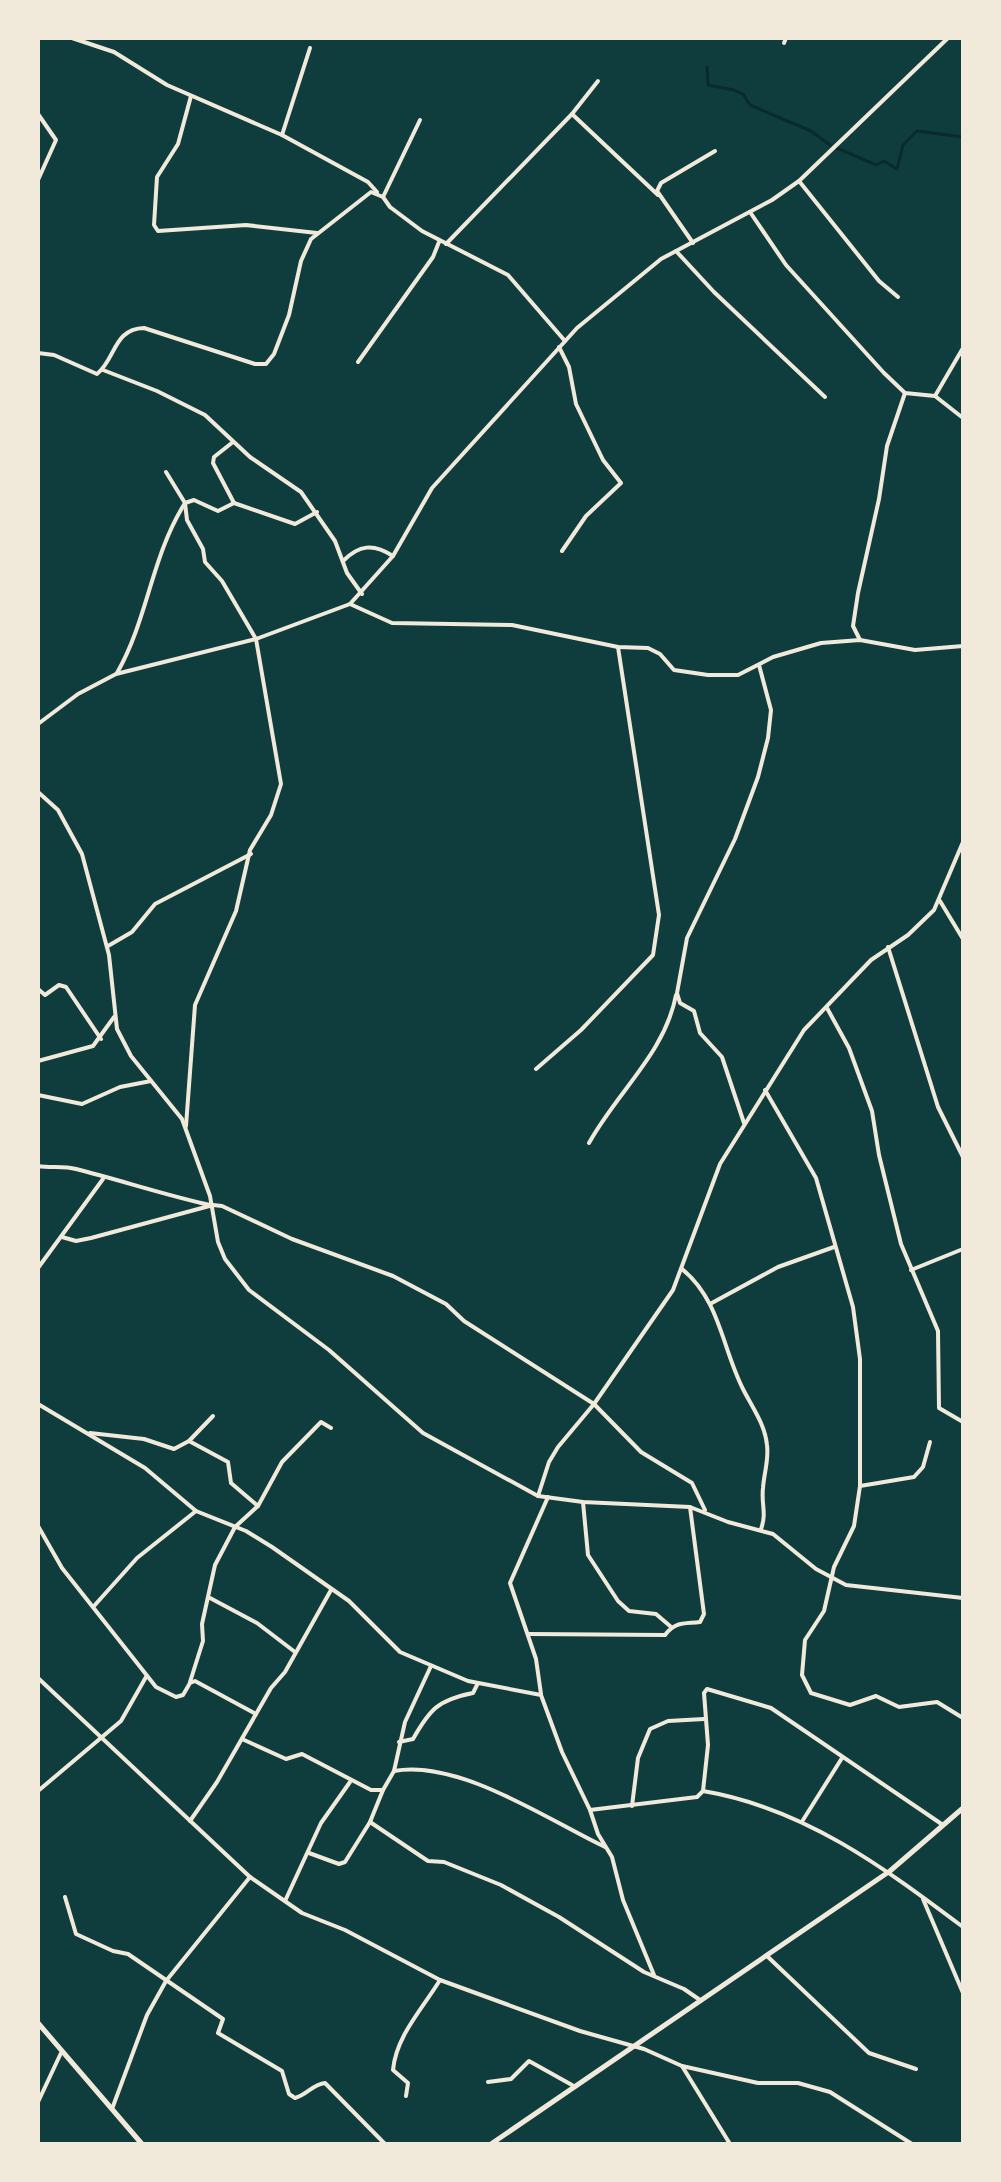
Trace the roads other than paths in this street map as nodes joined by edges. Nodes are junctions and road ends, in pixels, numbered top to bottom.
1 (72, 38) edge
2 (948, 38) edge
3 (310, 48) dead end
4 (598, 81) dead end
5 (191, 96) junction
6 (38, 114) edge
7 (572, 114) junction
8 (420, 120) dead end
9 (282, 135) junction
10 (715, 151) dead end
11 (38, 180) edge
12 (799, 181) junction
13 (377, 192) junction
14 (658, 195) junction
15 (383, 197) junction
16 (750, 212) junction
17 (317, 233) junction
18 (440, 241) junction
19 (693, 243) junction
20 (446, 244) junction
21 (676, 251) junction
22 (898, 297) dead end
23 (565, 341) junction
24 (559, 347) junction
25 (963, 348) edge
26 (38, 353) edge
27 (358, 362) dead end
28 (103, 370) junction
29 (905, 393) junction
30 (935, 396) junction
31 (825, 397) dead end
32 (963, 418) edge
33 (233, 441) junction
34 (166, 472) dead end
35 (185, 503) junction
36 (234, 503) junction
37 (317, 512) junction
38 (562, 551) dead end
39 (393, 556) junction
40 (343, 561) junction
41 (362, 594) junction
42 (350, 604) junction
43 (256, 639) junction
44 (860, 640) junction
45 (963, 646) edge
46 (618, 647) junction
47 (759, 665) junction
48 (116, 674) junction
49 (38, 724) edge
50 (38, 792) edge
51 (963, 842) edge
52 (251, 854) junction
53 (940, 901) junction
54 (963, 939) edge
55 (107, 946) junction
56 (888, 947) junction
57 (38, 989) edge
58 (677, 993) junction
59 (827, 1007) junction
60 (114, 1017) junction
61 (101, 1039) junction
62 (38, 1061) edge
63 (536, 1069) dead end
64 (151, 1081) junction
65 (765, 1090) junction
66 (38, 1095) edge
67 (744, 1123) junction
68 (186, 1130) junction
69 (589, 1143) dead end
70 (963, 1157) edge
71 (38, 1166) edge
72 (103, 1179) junction
73 (213, 1205) junction
74 (62, 1237) junction
75 (834, 1247) junction
76 (963, 1249) edge
77 (40, 1259) edge
78 (38, 1268) edge
79 (682, 1269) junction
80 (911, 1270) junction
81 (710, 1304) junction
82 (38, 1404) edge
83 (594, 1404) junction
84 (213, 1416) dead end
85 (963, 1422) edge
86 (331, 1428) dead end
87 (89, 1433) junction
88 (189, 1441) junction
89 (930, 1442) dead end
90 (860, 1486) junction
91 (538, 1496) junction
92 (548, 1497) junction
93 (583, 1502) junction
94 (258, 1506) junction
95 (690, 1507) junction
96 (705, 1510) junction
97 (196, 1511) junction
98 (38, 1526) edge
99 (235, 1527) junction
100 (761, 1529) junction
101 (832, 1578) junction
102 (331, 1590) junction
103 (210, 1598) junction
104 (963, 1598) edge
105 (94, 1606) junction
106 (671, 1626) junction
107 (529, 1634) junction
108 (295, 1652) junction
109 (431, 1666) junction
110 (146, 1677) junction
111 (38, 1678) edge
112 (190, 1683) junction
113 (478, 1683) junction
114 (541, 1695) junction
115 (256, 1714) junction
116 (963, 1718) edge
117 (704, 1719) junction
118 (104, 1738) junction
119 (242, 1739) junction
120 (399, 1742) junction
121 (842, 1758) junction
122 (394, 1771) junction
123 (350, 1782) junction
124 (383, 1790) junction
125 (38, 1791) edge
126 (703, 1791) junction
127 (632, 1806) junction
128 (963, 1808) edge
129 (590, 1810) junction
130 (803, 1820) junction
131 (190, 1821) junction
132 (370, 1822) junction
133 (945, 1826) junction
134 (605, 1847) junction
135 (309, 1853) junction
136 (890, 1871) junction
137 (250, 1877) junction
138 (922, 1896) junction
139 (65, 1897) dead end
140 (285, 1901) junction
141 (963, 1927) edge
142 (768, 1957) junction
143 (659, 1979) junction
144 (440, 1980) junction
145 (166, 1981) junction
146 (963, 1993) edge
147 (700, 2000) junction
148 (38, 2023) edge
149 (632, 2047) junction
150 (61, 2053) junction
151 (682, 2066) junction
152 (916, 2069) dead end
153 (488, 2082) dead end
154 (572, 2085) junction
155 (406, 2096) dead end
156 (38, 2102) edge
157 (112, 2109) junction
158 (142, 2144) edge
159 (385, 2144) edge
160 (491, 2144) edge
161 (730, 2144) edge
162 (912, 2144) edge

1 - 5 street
2 - 12 street
3 - 9 street
4 - 7 street
5 - 9 street
5 - 17 street
6 - 11 street
7 - 14 street
7 - 20 street
8 - 15 street
9 - 13 street
10 - 14 street
12 - 16 street
12 - 22 street
13 - 15 street
13 - 17 street
14 - 19 street
15 - 18 street
16 - 19 street
16 - 29 street
17 - 28 street
18 - 20 street
18 - 27 street
19 - 21 street
20 - 23 street
21 - 23 street
21 - 31 street
23 - 24 street
24 - 38 street
24 - 39 street
25 - 30 street
26 - 28 street
28 - 33 street
29 - 30 street
29 - 44 street
30 - 32 street
33 - 36 street
33 - 37 street
34 - 35 street
35 - 36 street
35 - 43 street
35 - 48 street
36 - 37 street
37 - 40 street
39 - 40 street
39 - 41 street
40 - 41 street
41 - 42 street
42 - 43 street
42 - 46 street
43 - 48 street
43 - 52 street
44 - 45 street
44 - 47 street
46 - 47 street
46 - 63 street
47 - 58 street
48 - 49 street
50 - 55 street
51 - 53 street
52 - 55 street
52 - 68 street
53 - 54 street
53 - 56 street
55 - 60 street
56 - 59 street
56 - 70 street
57 - 61 street
58 - 67 street
58 - 69 street
59 - 65 street
59 - 80 street
60 - 61 street
60 - 64 street
61 - 62 street
64 - 66 street
64 - 68 street
65 - 67 street
65 - 75 street
67 - 79 street
68 - 73 street
71 - 72 street
72 - 73 street
72 - 74 street
73 - 74 street
73 - 83 street
73 - 91 street
74 - 77 street
75 - 81 street
75 - 90 street
76 - 80 street
77 - 78 street
79 - 81 street
79 - 83 street
80 - 85 street
81 - 100 street
82 - 87 street
83 - 91 street
83 - 96 street
84 - 88 street
86 - 94 street
87 - 88 street
87 - 97 street
88 - 94 street
89 - 90 street
90 - 101 street
91 - 92 street
92 - 93 street
92 - 107 street
93 - 95 street
93 - 106 street
94 - 99 street
95 - 96 street
95 - 106 street
96 - 100 street
97 - 99 street
97 - 105 street
98 - 105 street
99 - 102 street
99 - 103 street
100 - 101 street
101 - 104 street
101 - 116 street
102 - 108 street
102 - 109 street
103 - 108 street
103 - 112 street
105 - 110 street
106 - 107 street
107 - 114 street
108 - 115 street
109 - 113 street
109 - 120 street
110 - 112 street
110 - 118 street
111 - 118 street
112 - 115 street
113 - 114 street
113 - 120 street
114 - 129 street
115 - 119 street
117 - 121 street
117 - 126 street
117 - 127 street
118 - 125 street
118 - 131 street
119 - 123 street
119 - 131 street
120 - 122 street
121 - 130 street
121 - 133 street
122 - 124 street
122 - 134 street
123 - 124 street
123 - 135 street
124 - 132 street
126 - 127 street
126 - 130 street
127 - 129 street
128 - 133 street
129 - 134 street
130 - 136 street
131 - 137 street
132 - 135 street
132 - 143 street
133 - 136 street
134 - 143 street
135 - 140 street
136 - 138 street
136 - 142 street
137 - 140 street
137 - 145 street
138 - 141 street
138 - 146 street
139 - 145 street
140 - 144 street
142 - 147 street
142 - 152 street
143 - 147 street
144 - 149 street
144 - 155 street
145 - 157 street
145 - 159 street
147 - 149 street
148 - 150 street
149 - 151 street
149 - 154 street
150 - 156 street
150 - 157 street
151 - 161 street
151 - 162 street
153 - 154 street
154 - 160 street
157 - 158 street

